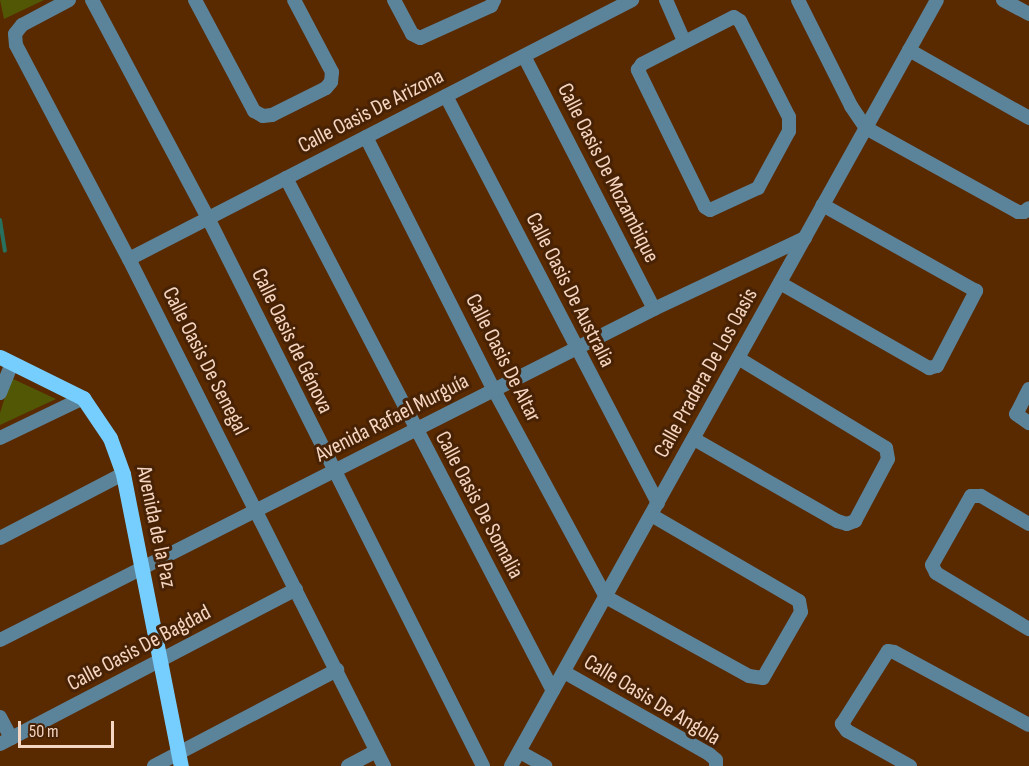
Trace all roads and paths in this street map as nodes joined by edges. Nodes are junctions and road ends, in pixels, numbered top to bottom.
1 (69, 0) edge
2 (92, 0) edge
3 (195, 0) edge
4 (294, 0) edge
5 (394, 0) edge
6 (494, 0) edge
7 (632, 0) edge
8 (666, 0) edge
9 (798, 0) edge
10 (937, 0) edge
11 (1004, 0) edge
12 (1029, 14) edge
13 (684, 41) junction
14 (909, 50) junction
15 (524, 56) junction
16 (446, 96) junction
17 (1029, 118) edge
18 (866, 128) junction
19 (366, 137) junction
20 (286, 178) junction
21 (824, 205) junction
22 (1029, 208) edge
23 (208, 218) junction
24 (805, 238) junction
25 (129, 259) junction
26 (780, 283) junction
27 (654, 309) junction
28 (576, 348) junction
29 (738, 358) junction
30 (6, 360) edge
31 (1029, 388) edge
32 (494, 390) junction
33 (0, 393) edge
34 (83, 398) junction
35 (1029, 423) edge
36 (415, 430) junction
37 (0, 438) edge
38 (694, 439) junction
39 (333, 471) junction
40 (123, 474) junction
41 (655, 509) junction
42 (257, 511) junction
43 (1029, 524) edge
44 (0, 538) edge
45 (142, 567) junction
46 (296, 589) junction
47 (606, 597) junction
48 (1029, 629) edge
49 (0, 640) edge
50 (161, 662) junction
51 (337, 670) junction
52 (564, 672) junction
53 (553, 691) junction
54 (0, 717) edge
55 (1029, 725) edge
56 (6, 741) edge
57 (376, 751) junction
58 (520, 752) junction
59 (180, 760) edge
60 (154, 766) edge
61 (348, 766) edge
62 (384, 766) edge
63 (483, 766) edge
64 (511, 766) edge
65 (545, 766) edge
66 (716, 766) edge
67 (910, 766) edge

1 - 25 street, Calle Oasis De Senegal
2 - 23 street, Calle Oasis de Génova
3 - 4 street
5 - 6 street
7 - 15 street, Calle Oasis De Arizona
8 - 13 street
9 - 18 street
10 - 14 street, Calle Pradera De Los Oasis
11 - 12 street
13 - 13 street
14 - 17 street
14 - 18 street, Calle Pradera De Los Oasis
15 - 16 street, Calle Oasis De Arizona
15 - 27 street, Calle Oasis De Mozambique
16 - 19 street, Calle Oasis De Arizona
16 - 28 street, Calle Oasis De Australia
18 - 21 street, Calle Pradera De Los Oasis
18 - 22 street
19 - 20 street, Calle Oasis De Arizona
19 - 32 street, Calle Oasis De Altar
20 - 23 street, Calle Oasis De Arizona
20 - 36 street, Calle Oasis De Somalia
21 - 24 street, Calle Pradera De Los Oasis
21 - 26 street
23 - 25 street, Calle Oasis De Arizona
23 - 39 street, Calle Oasis de Génova
24 - 26 street, Calle Pradera De Los Oasis
24 - 27 street, Avenida Rafael Murguía
25 - 42 street, Calle Oasis De Senegal
26 - 29 street, Calle Pradera De Los Oasis
27 - 28 street, Avenida Rafael Murguía
28 - 32 street, Avenida Rafael Murguía
28 - 41 street, Calle Oasis De Australia
29 - 38 street, Calle Pradera De Los Oasis
29 - 38 street
30 - 33 street
30 - 34 main road, Avenida de la Paz
31 - 35 street
32 - 36 street, Avenida Rafael Murguía
32 - 47 street, Calle Oasis De Altar
34 - 37 street
34 - 40 main road, Avenida de la Paz
36 - 39 street, Avenida Rafael Murguía
36 - 53 street, Calle Oasis De Somalia
38 - 41 street, Calle Pradera De Los Oasis
39 - 42 street, Avenida Rafael Murguía
39 - 63 street, Calle Oasis de Génova
40 - 44 street
40 - 45 main road, Avenida de la Paz
41 - 47 street, Calle Pradera De Los Oasis
41 - 47 street
42 - 45 street, Avenida Rafael Murguía
42 - 46 street, Calle Oasis De Senegal
43 - 48 street
45 - 49 street, Avenida Rafael Murguía
45 - 50 main road, Avenida de la Paz
46 - 50 street, Calle Oasis De Bagdad
46 - 51 street, Calle Oasis De Senegal
47 - 52 street, Calle Pradera De Los Oasis
50 - 56 street, Calle Oasis De Bagdad
50 - 59 main road, Avenida de la Paz
51 - 57 street, Calle Oasis De Senegal
51 - 59 street
52 - 53 street, Calle Pradera De Los Oasis
52 - 66 street, Calle Oasis De Angola
53 - 58 street, Calle Pradera De Los Oasis
54 - 56 street
55 - 67 street
57 - 61 street
57 - 62 street, Calle Oasis De Senegal
58 - 64 street, Calle Pradera De Los Oasis
58 - 65 street
59 - 60 street

